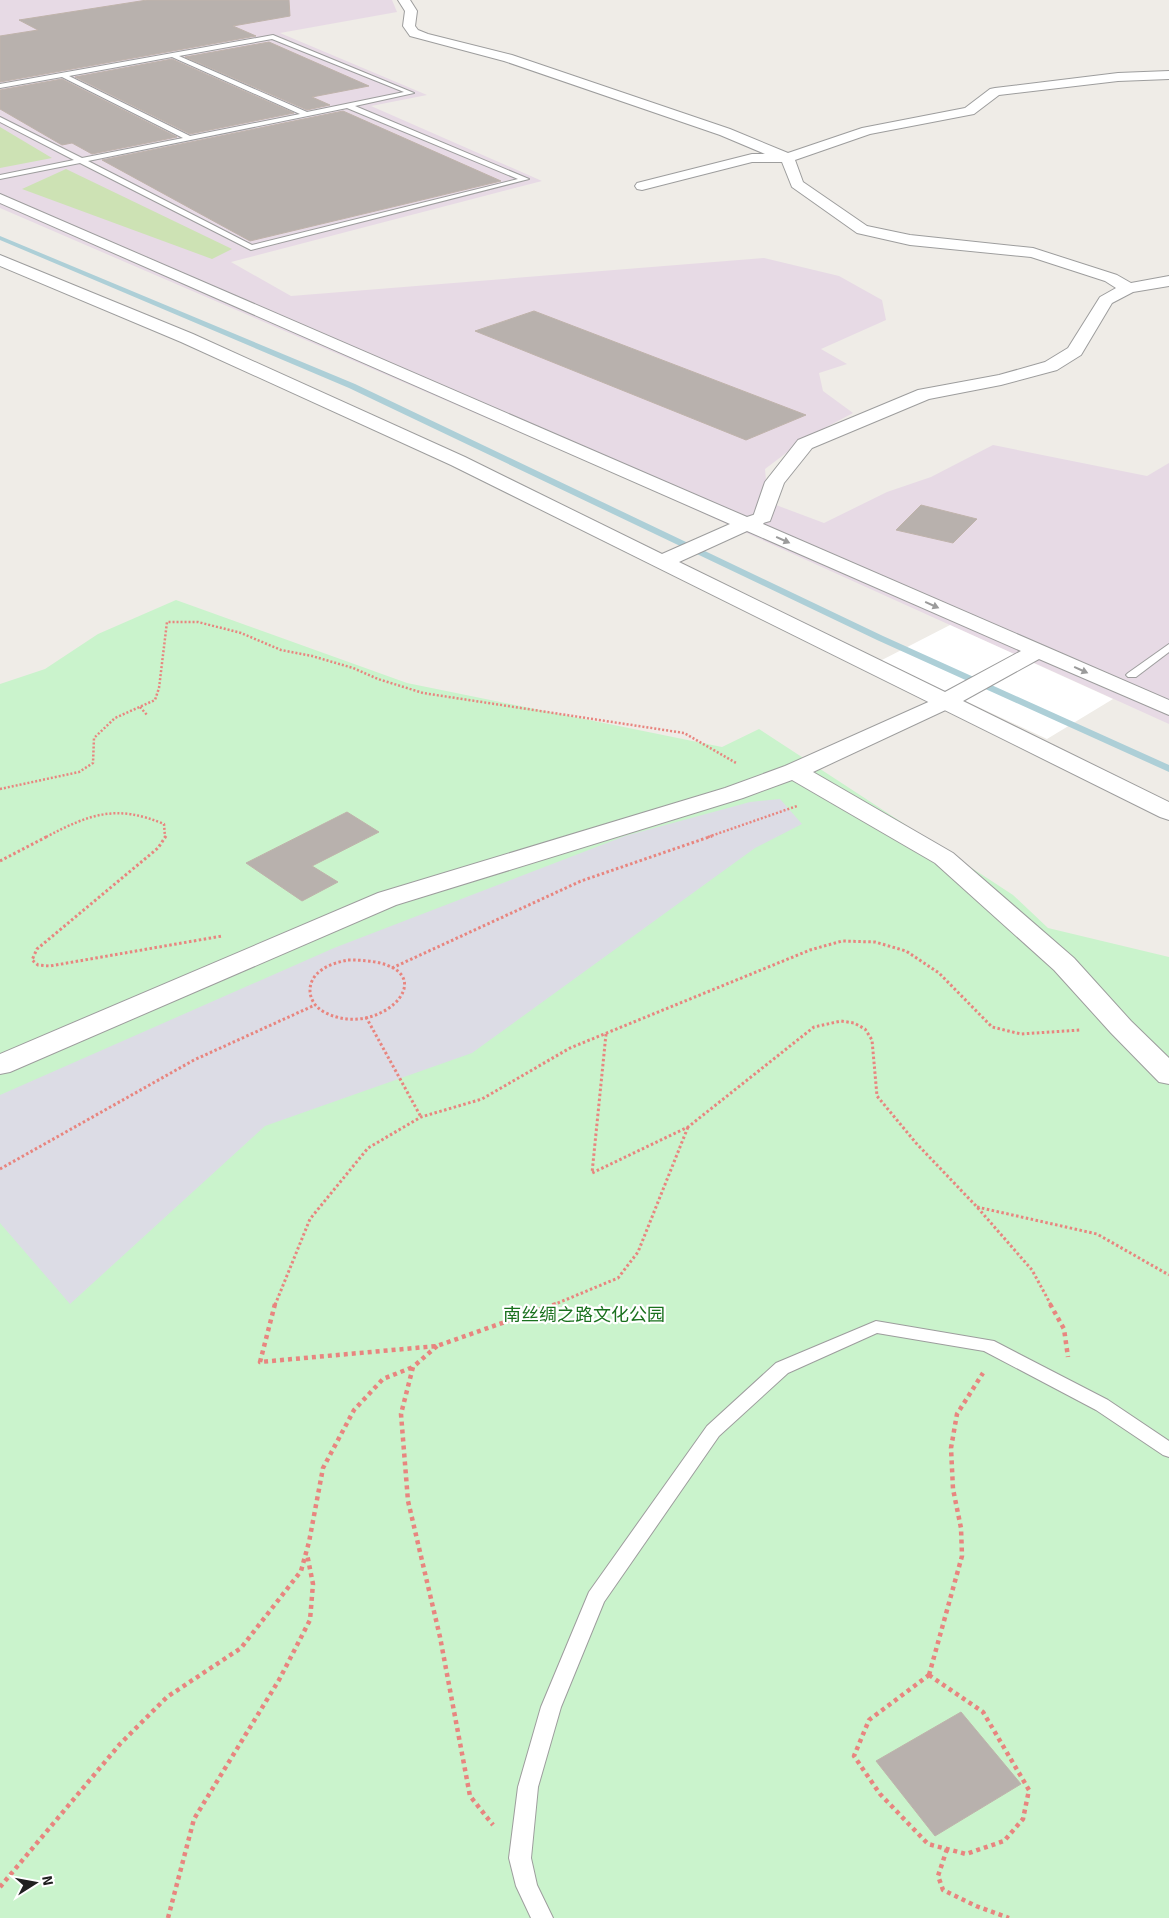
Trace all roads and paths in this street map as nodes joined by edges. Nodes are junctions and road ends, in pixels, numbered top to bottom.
1 (404, 0) edge
2 (173, 55) junction
3 (1169, 74) edge
4 (63, 75) junction
5 (0, 86) edge
6 (348, 106) junction
7 (306, 114) junction
8 (0, 119) edge
9 (189, 138) junction
10 (787, 158) junction
11 (79, 161) junction
12 (0, 177) edge
13 (642, 186) dead end
14 (0, 189) edge
15 (0, 198) edge
16 (0, 260) edge
17 (1169, 281) edge
18 (1128, 288) junction
19 (755, 520) junction
20 (662, 562) junction
21 (1169, 647) edge
22 (1038, 651) junction
23 (1132, 675) junction
24 (1169, 690) edge
25 (944, 702) junction
26 (140, 707) junction
27 (1169, 708) edge
28 (147, 715) dead end
29 (794, 771) junction
30 (770, 780) junction
31 (0, 789) edge
32 (836, 795) junction
33 (1169, 812) edge
34 (0, 861) edge
35 (232, 934) dead end
36 (392, 968) junction
37 (315, 1005) junction
38 (366, 1017) junction
39 (1121, 1027) junction
40 (606, 1034) junction
41 (0, 1065) edge
42 (1169, 1075) edge
43 (421, 1118) junction
44 (688, 1127) junction
45 (0, 1169) edge
46 (976, 1207) junction
47 (1169, 1276) edge
48 (438, 1346) junction
49 (1001, 1352) junction
50 (413, 1366) junction
51 (1063, 1385) junction
52 (1169, 1450) edge
53 (306, 1551) junction
54 (929, 1675) junction
55 (947, 1850) junction
56 (520, 1858) junction
57 (0, 1887) edge
58 (168, 1918) edge
59 (542, 1918) edge
60 (1009, 1918) edge

1 - 10 street
2 - 4 lane
2 - 6 lane
2 - 7 lane
3 - 10 street
4 - 5 lane
4 - 9 lane
6 - 7 lane
6 - 11 lane
7 - 9 lane
8 - 11 lane
9 - 11 lane
10 - 13 street
10 - 18 street
11 - 12 lane
14 - 19 street
15 - 19 street
16 - 20 street
17 - 18 street
18 - 19 street
19 - 20 street
19 -> 22 street
19 - 23 street
20 - 25 street
21 - 23 lane
22 - 25 street
22 -> 27 street
23 - 24 street
25 - 29 street
25 - 33 street
26 - 28 path
26 - 30 path
26 - 31 path
29 - 30 street
29 - 32 street
30 - 41 street
32 - 36 path
32 - 39 street
34 - 35 path
36 - 37 path
36 - 38 path
37 - 38 path
37 - 45 path
38 - 43 path
39 - 40 path
39 - 42 street
40 - 43 path
40 - 44 path
43 - 48 path
44 - 46 path
44 - 48 path
46 - 47 path
46 - 51 path
48 - 50 path
49 - 51 lane
49 - 54 path
49 - 56 lane
50 - 53 path
50 - 56 path
51 - 52 lane
53 - 57 path
53 - 58 path
54 - 55 path
54 - 55 path
55 - 60 path
56 - 59 lane

